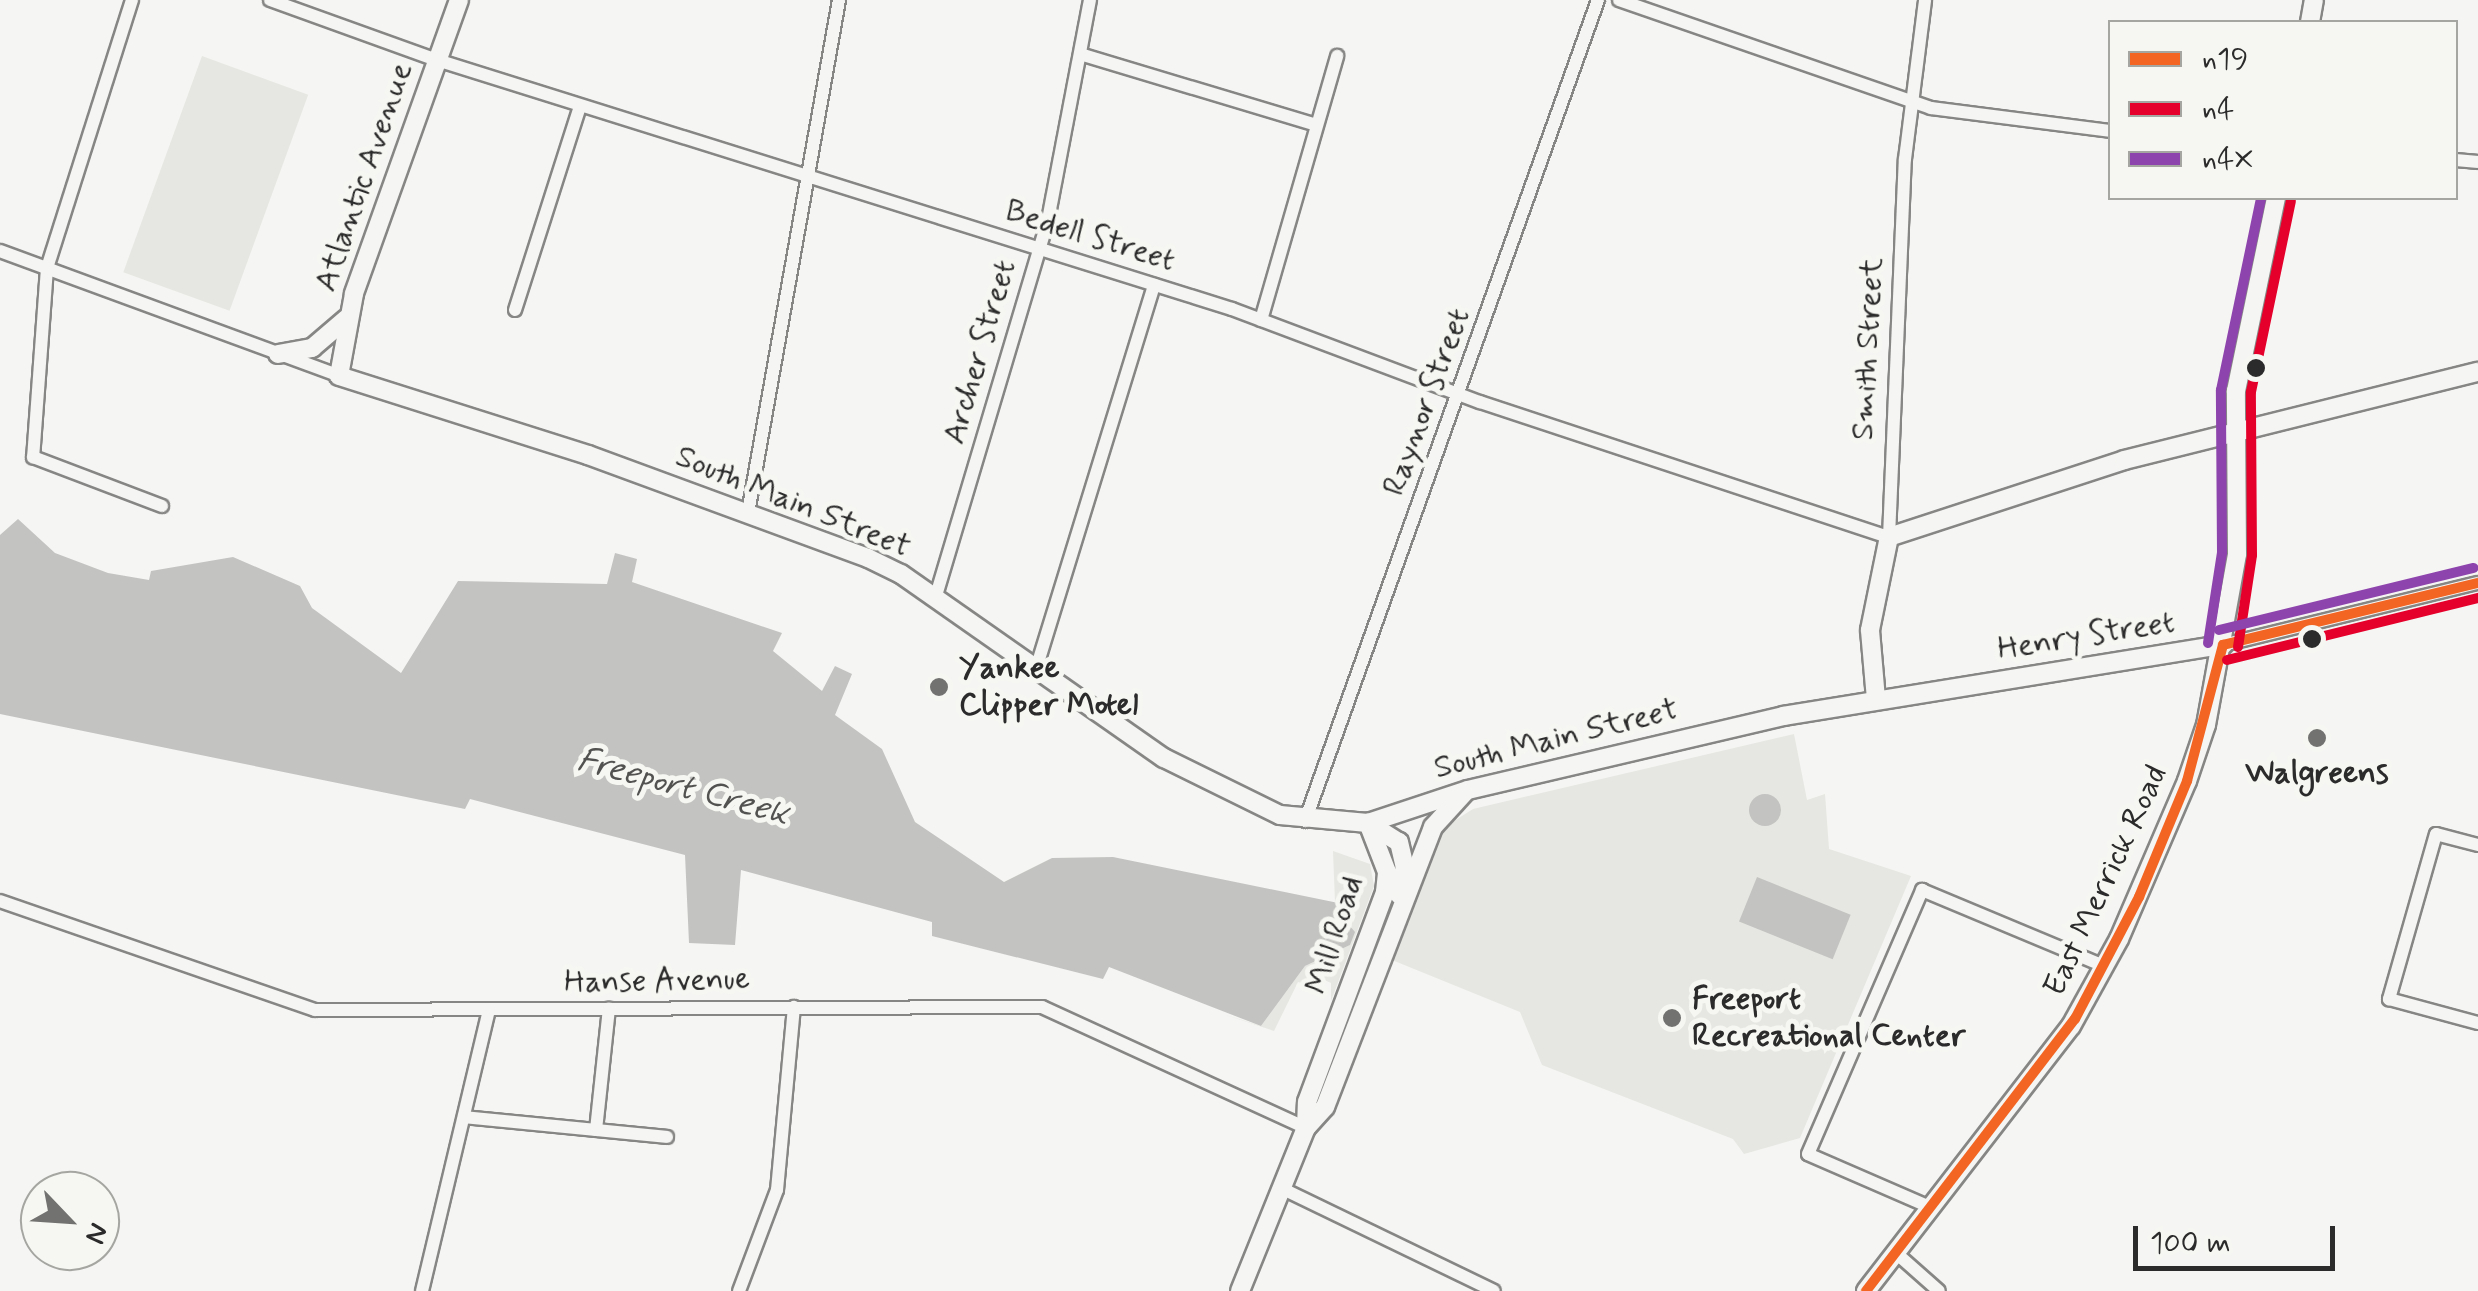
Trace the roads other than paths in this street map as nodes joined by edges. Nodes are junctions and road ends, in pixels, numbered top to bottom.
1 (132, 0) edge
2 (270, 0) edge
3 (460, 0) edge
4 (839, 0) edge
5 (1090, 0) edge
6 (1598, 0) edge
7 (1619, 0) edge
8 (1924, 0) edge
9 (1080, 54) junction
10 (1337, 56) dead end
11 (437, 60) junction
12 (1910, 101) junction
13 (580, 106) junction
14 (1317, 125) junction
15 (2108, 131) edge
16 (807, 177) junction
17 (2276, 200) edge
18 (1038, 249) junction
19 (0, 251) edge
20 (46, 268) junction
21 (1154, 285) junction
22 (515, 310) dead end
23 (346, 319) junction
24 (1260, 320) junction
25 (278, 354) junction
26 (2478, 372) edge
27 (339, 376) junction
28 (1458, 394) junction
29 (2238, 430) junction
30 (162, 506) dead end
31 (748, 513) junction
32 (1889, 538) junction
33 (2478, 583) edge
34 (936, 598) junction
35 (2223, 645) junction
36 (1036, 669) junction
37 (1876, 699) junction
38 (1468, 790) junction
39 (1305, 821) junction
40 (1368, 823) junction
41 (2478, 845) edge
42 (0, 901) edge
43 (1392, 928) junction
44 (2104, 966) junction
45 (794, 1007) junction
46 (609, 1008) junction
47 (489, 1010) junction
48 (2478, 1022) edge
49 (464, 1117) junction
50 (1306, 1128) junction
51 (596, 1130) junction
52 (667, 1137) dead end
53 (1283, 1189) junction
54 (1932, 1208) junction
55 (1896, 1253) junction
56 (1248, 1286) edge
57 (422, 1291) edge
58 (739, 1291) edge
59 (1494, 1291) edge
60 (1866, 1291) edge
61 (1939, 1291) edge

1 - 20 street
2 - 11 street, Bedell Street
3 - 11 main road, Atlantic Avenue
4 - 16 street
5 - 9 street, Archer Street
6 - 28 street, Raynor Street
7 - 12 street
8 - 12 street, Smith Street
9 - 14 street
9 - 18 street, Archer Street
10 - 14 street
11 - 13 street, Bedell Street
11 - 23 main road, Atlantic Avenue
12 - 15 street
12 - 32 street, Smith Street
13 - 16 street, Bedell Street
13 - 22 street
14 - 24 street
16 - 18 street, Bedell Street
16 - 31 street
17 - 29 main road, East Merrick Road
18 - 21 street, Bedell Street
18 - 34 street, Archer Street
19 - 20 street, South Main Street
20 - 25 street, South Main Street
20 - 30 street
21 - 24 street, Bedell Street
21 - 36 street
23 - 25 main road
23 - 27 main road, Atlantic Avenue
24 - 28 street, Bedell Street
25 - 27 street, South Main Street
26 - 29 main road
27 - 31 main road, South Main Street
28 - 32 street, Bedell Street
28 - 39 street, Raynor Street
29 - 32 main road
29 - 35 main road, East Merrick Road
31 - 34 main road, South Main Street
32 - 37 main road, Smith Street
33 - 35 street, Henry Street
34 - 36 main road, South Main Street
35 - 37 main road, Henry Street
35 - 44 main road, East Merrick Road
36 - 39 main road, South Main Street
37 - 38 main road, South Main Street
38 - 40 main road, South Main Street
38 - 43 main road, Mill Road
39 - 40 main road, South Main Street
40 - 43 main road, Mill Road
40 - 50 main road, Mill Road
41 - 48 street
42 - 47 street, Hanse Avenue
43 - 50 main road, Mill Road
44 - 54 main road, East Merrick Road
44 - 54 street
45 - 46 street, Hanse Avenue
45 - 50 street, Hanse Avenue
45 - 58 street
46 - 47 street, Hanse Avenue
46 - 51 street
47 - 49 street
49 - 51 street
49 - 57 street
50 - 53 main road, Mill Road
51 - 52 street
53 - 56 main road, Mill Road
53 - 59 street
54 - 55 main road, East Merrick Road
55 - 60 main road, East Merrick Road
55 - 61 street

